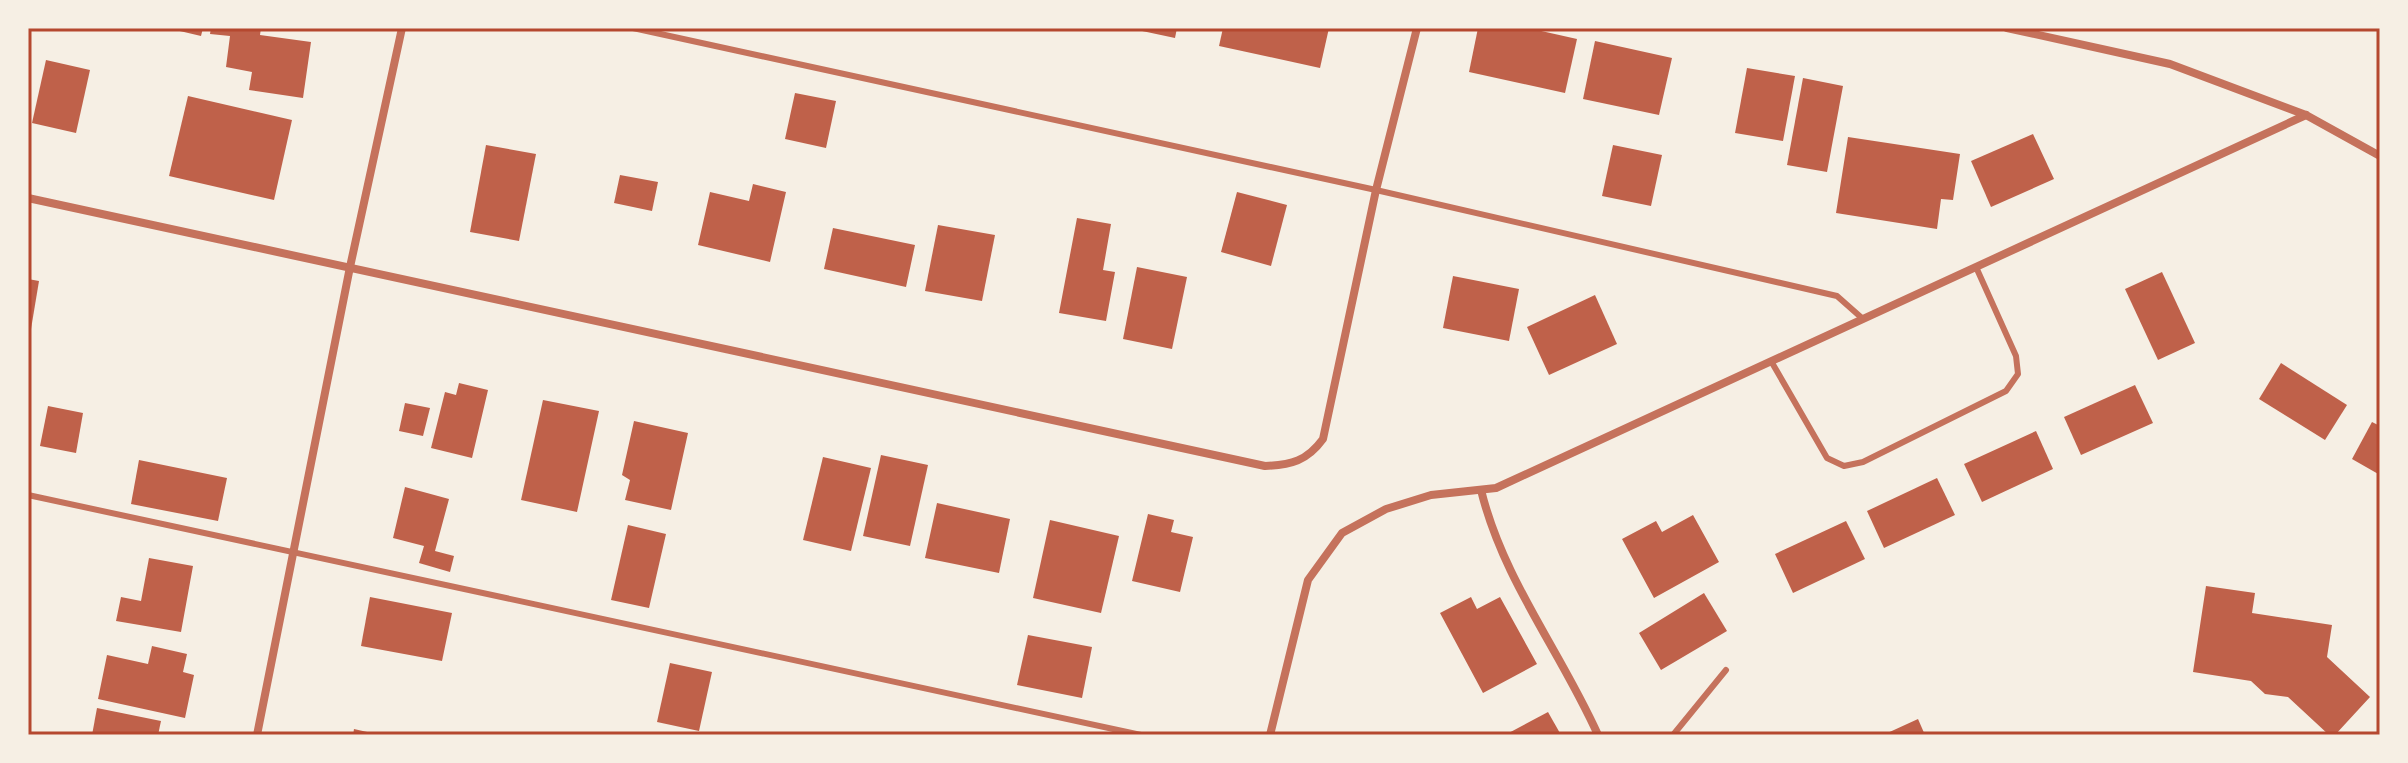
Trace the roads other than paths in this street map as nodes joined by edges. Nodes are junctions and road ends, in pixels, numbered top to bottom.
1 (402, 28) edge
2 (633, 28) edge
3 (1417, 28) edge
4 (2007, 28) edge
5 (2306, 115) junction
6 (2380, 156) edge
7 (1376, 190) junction
8 (28, 198) edge
9 (350, 267) junction
10 (1976, 267) junction
11 (1863, 319) junction
12 (1771, 361) junction
13 (1481, 490) junction
14 (28, 495) edge
15 (293, 553) junction
16 (1726, 670) dead end
17 (257, 735) edge
18 (1141, 735) edge
19 (1270, 735) edge
20 (1598, 735) edge
21 (1673, 735) edge

1 - 9 street
2 - 7 lane
3 - 7 street
4 - 5 street
5 - 6 street
5 - 10 street
7 - 9 street
7 - 11 lane
8 - 9 street
9 - 15 street
10 - 11 street
10 - 12 lane
11 - 12 street
12 - 13 street
13 - 19 street
13 - 20 street
14 - 15 lane
15 - 17 street
15 - 18 lane
16 - 21 lane

